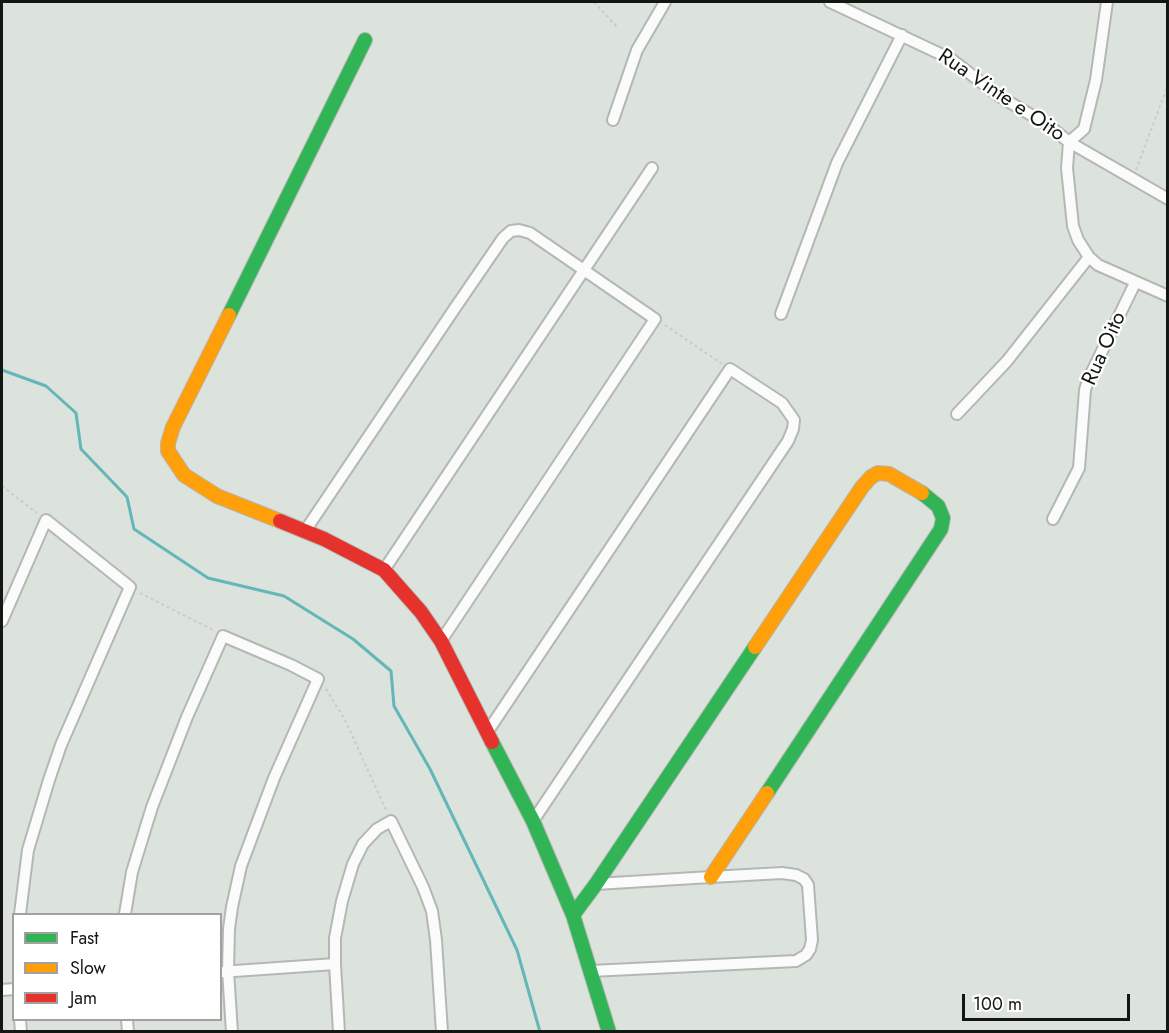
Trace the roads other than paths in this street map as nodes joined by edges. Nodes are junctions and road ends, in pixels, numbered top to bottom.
1 (665, 2) edge
2 (830, 2) edge
3 (1107, 2) edge
4 (902, 35) junction
5 (365, 39) dead end
6 (613, 120) dead end
7 (1069, 142) junction
8 (652, 168) dead end
9 (1167, 199) edge
10 (1089, 257) junction
11 (584, 270) junction
12 (1135, 283) junction
13 (1167, 296) edge
14 (782, 314) dead end
15 (957, 414) dead end
16 (1053, 519) dead end
17 (305, 531) junction
18 (384, 570) junction
19 (2, 621) edge
20 (441, 641) junction
21 (488, 731) junction
22 (533, 822) junction
23 (711, 877) junction
24 (596, 884) junction
25 (20, 913) edge
26 (125, 913) edge
27 (573, 915) junction
28 (335, 964) junction
29 (224, 972) edge
30 (591, 972) junction
31 (232, 1032) edge
32 (339, 1032) edge
33 (442, 1032) edge
34 (609, 1032) edge

1 - 6 street
2 - 4 street, Rua Vinte e Oito
3 - 7 street
4 - 7 street, Rua Vinte e Oito
4 - 14 street
5 - 17 street
7 - 9 street, Rua Vinte e Oito
7 - 10 street
8 - 11 street
10 - 12 street
10 - 15 street
11 - 17 street
11 - 18 street
11 - 20 street
12 - 13 street
12 - 16 street, Rua Oito
17 - 18 street
18 - 20 street
19 - 25 street
20 - 21 street
21 - 22 street
21 - 22 street
22 - 27 street
23 - 24 street
23 - 24 street
23 - 30 street
24 - 27 street
26 - 29 street
27 - 30 street
28 - 29 street
28 - 32 street
28 - 33 street
29 - 31 street
30 - 34 street

